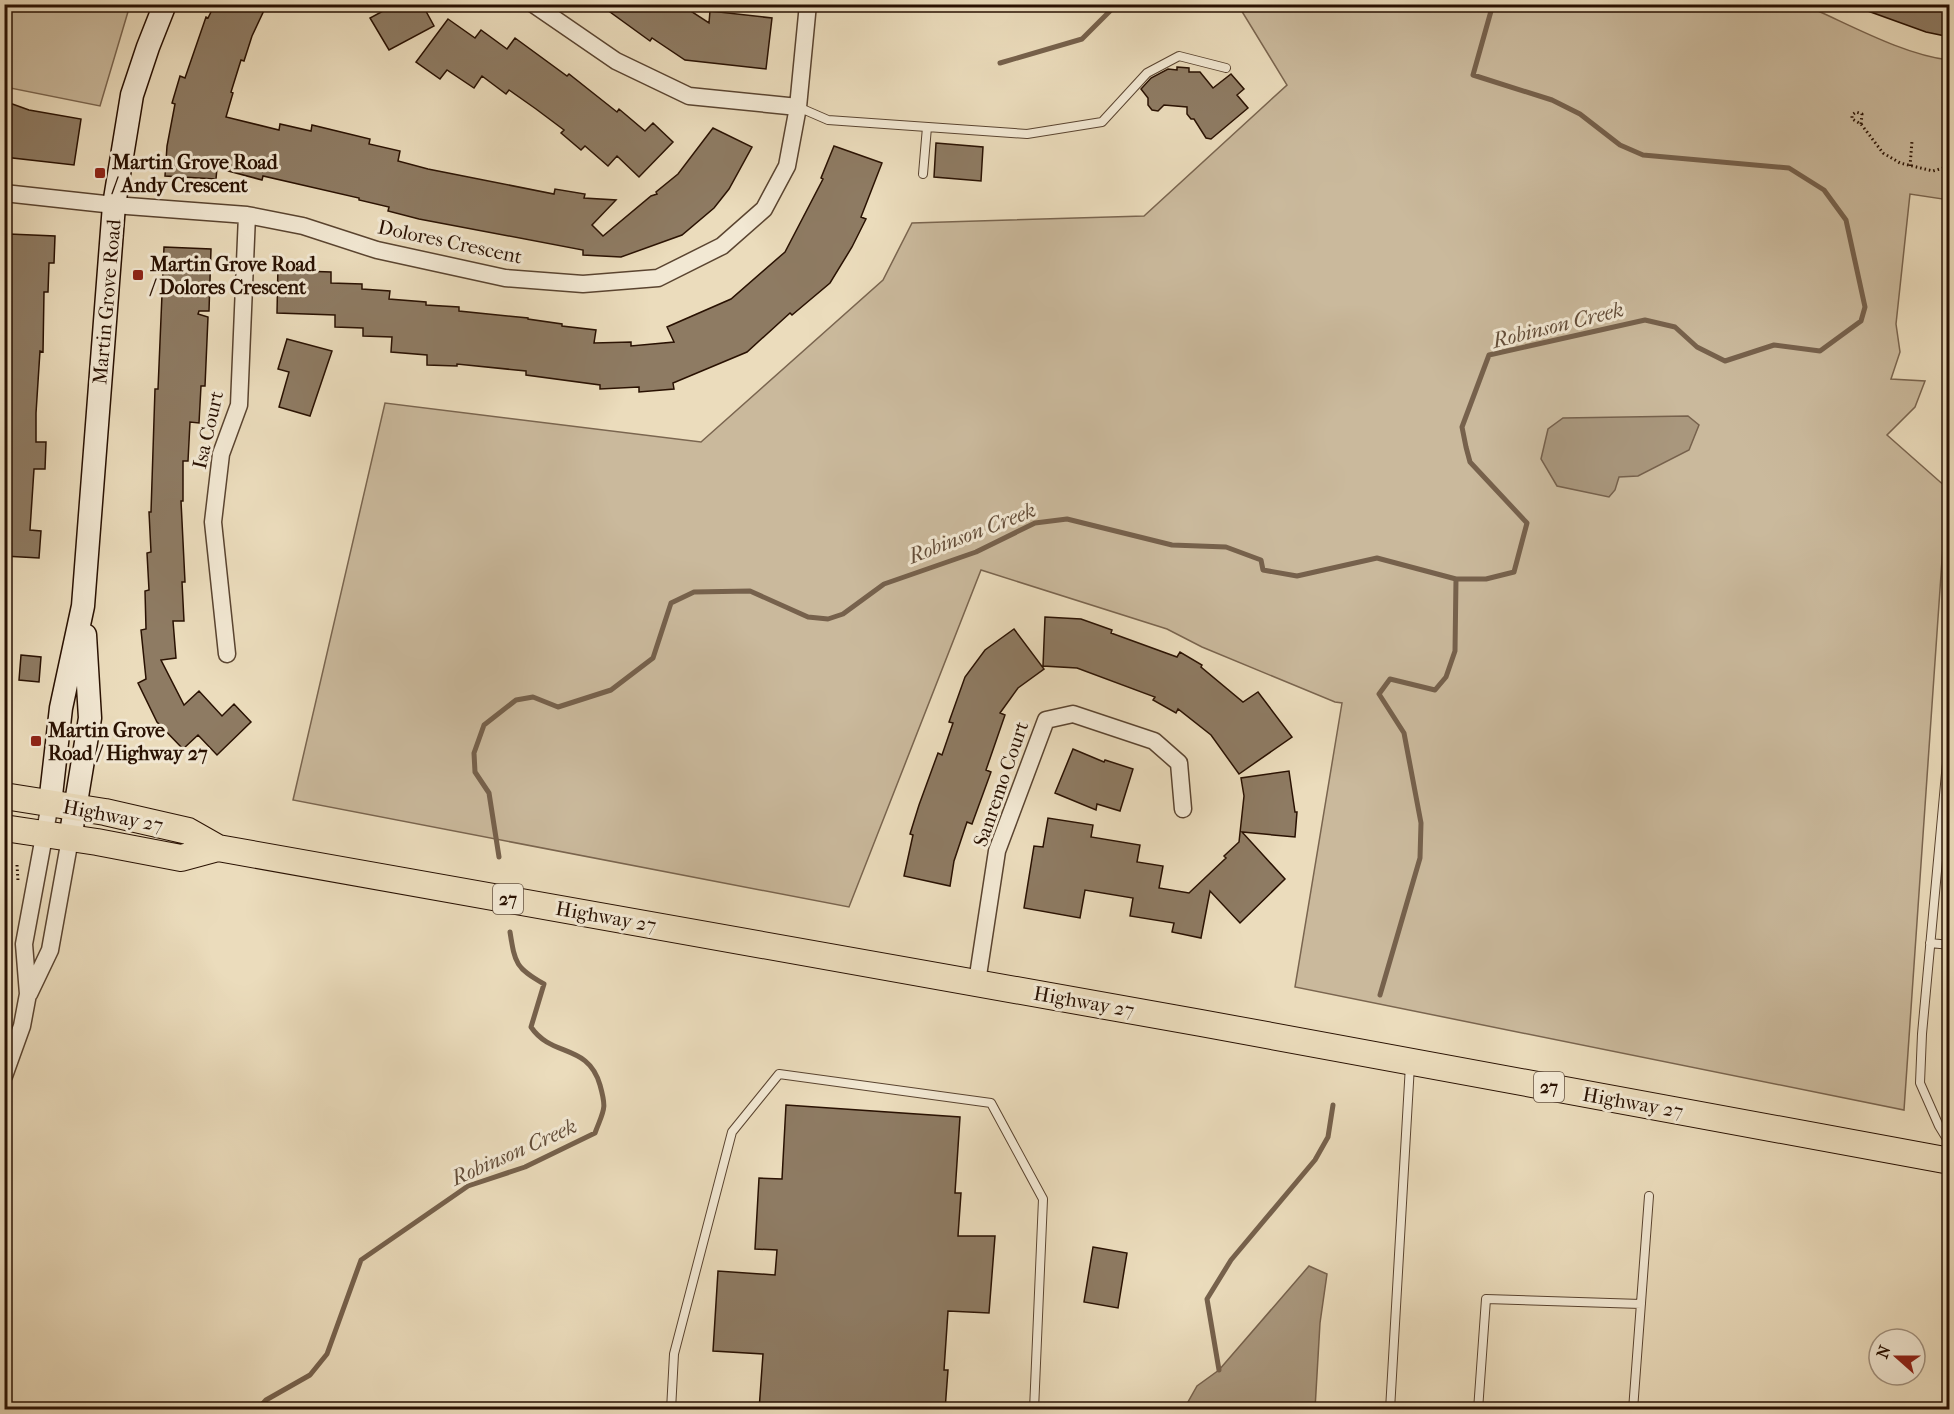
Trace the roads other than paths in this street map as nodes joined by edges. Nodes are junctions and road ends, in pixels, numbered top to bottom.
1 (165, 4) edge
2 (533, 4) edge
3 (807, 4) edge
4 (1226, 68) dead end
5 (798, 107) junction
6 (927, 127) junction
7 (923, 174) dead end
8 (4, 193) edge
9 (114, 206) junction
10 (247, 215) junction
11 (83, 606) junction
12 (227, 654) dead end
13 (1950, 730) edge
14 (4, 796) edge
15 (50, 804) junction
16 (76, 808) junction
17 (1183, 810) dead end
18 (4, 828) edge
19 (44, 835) junction
20 (70, 839) junction
21 (218, 848) junction
22 (1930, 943) junction
23 (1950, 945) edge
24 (977, 982) junction
25 (28, 994) junction
26 (1410, 1062) junction
27 (4, 1076) edge
28 (1950, 1144) edge
29 (1950, 1161) edge
30 (1649, 1196) dead end
31 (1641, 1304) junction
32 (671, 1410) edge
33 (1034, 1410) edge
34 (1390, 1410) edge
35 (1478, 1410) edge
36 (1633, 1410) edge

1 - 9 street, Martin Grove Road
2 - 5 street
3 - 5 street, Dolores Crescent
4 - 6 lane
5 - 6 lane
5 - 10 street, Dolores Crescent
6 - 7 lane
8 - 9 street, Dolores Crescent
9 - 10 street, Dolores Crescent
9 - 11 street, Martin Grove Road
10 - 12 street, Isa Court
11 - 15 street, Martin Grove Road
11 - 16 street, Martin Grove Road
13 - 22 lane
14 - 15 main road, Highway 27 / 27
15 - 16 main road, Highway 27 / 27
15 - 19 street
16 - 20 street, Martin Grove Road
16 - 21 main road, Highway 27 / 27
17 - 24 street, Sanremo Court
18 - 19 main road, Highway 27 / 27
19 - 20 main road, Highway 27 / 27
19 - 25 street
20 - 21 main road, Highway 27 / 27
20 - 25 street
21 - 24 main road, Highway 27 / 27
22 - 23 lane
22 - 28 lane
24 - 26 main road, Highway 27 / 27
25 - 27 street
26 - 29 main road, Highway 27 / 27
26 - 34 lane
30 - 31 lane
31 - 35 lane
31 - 36 lane
32 - 33 lane

